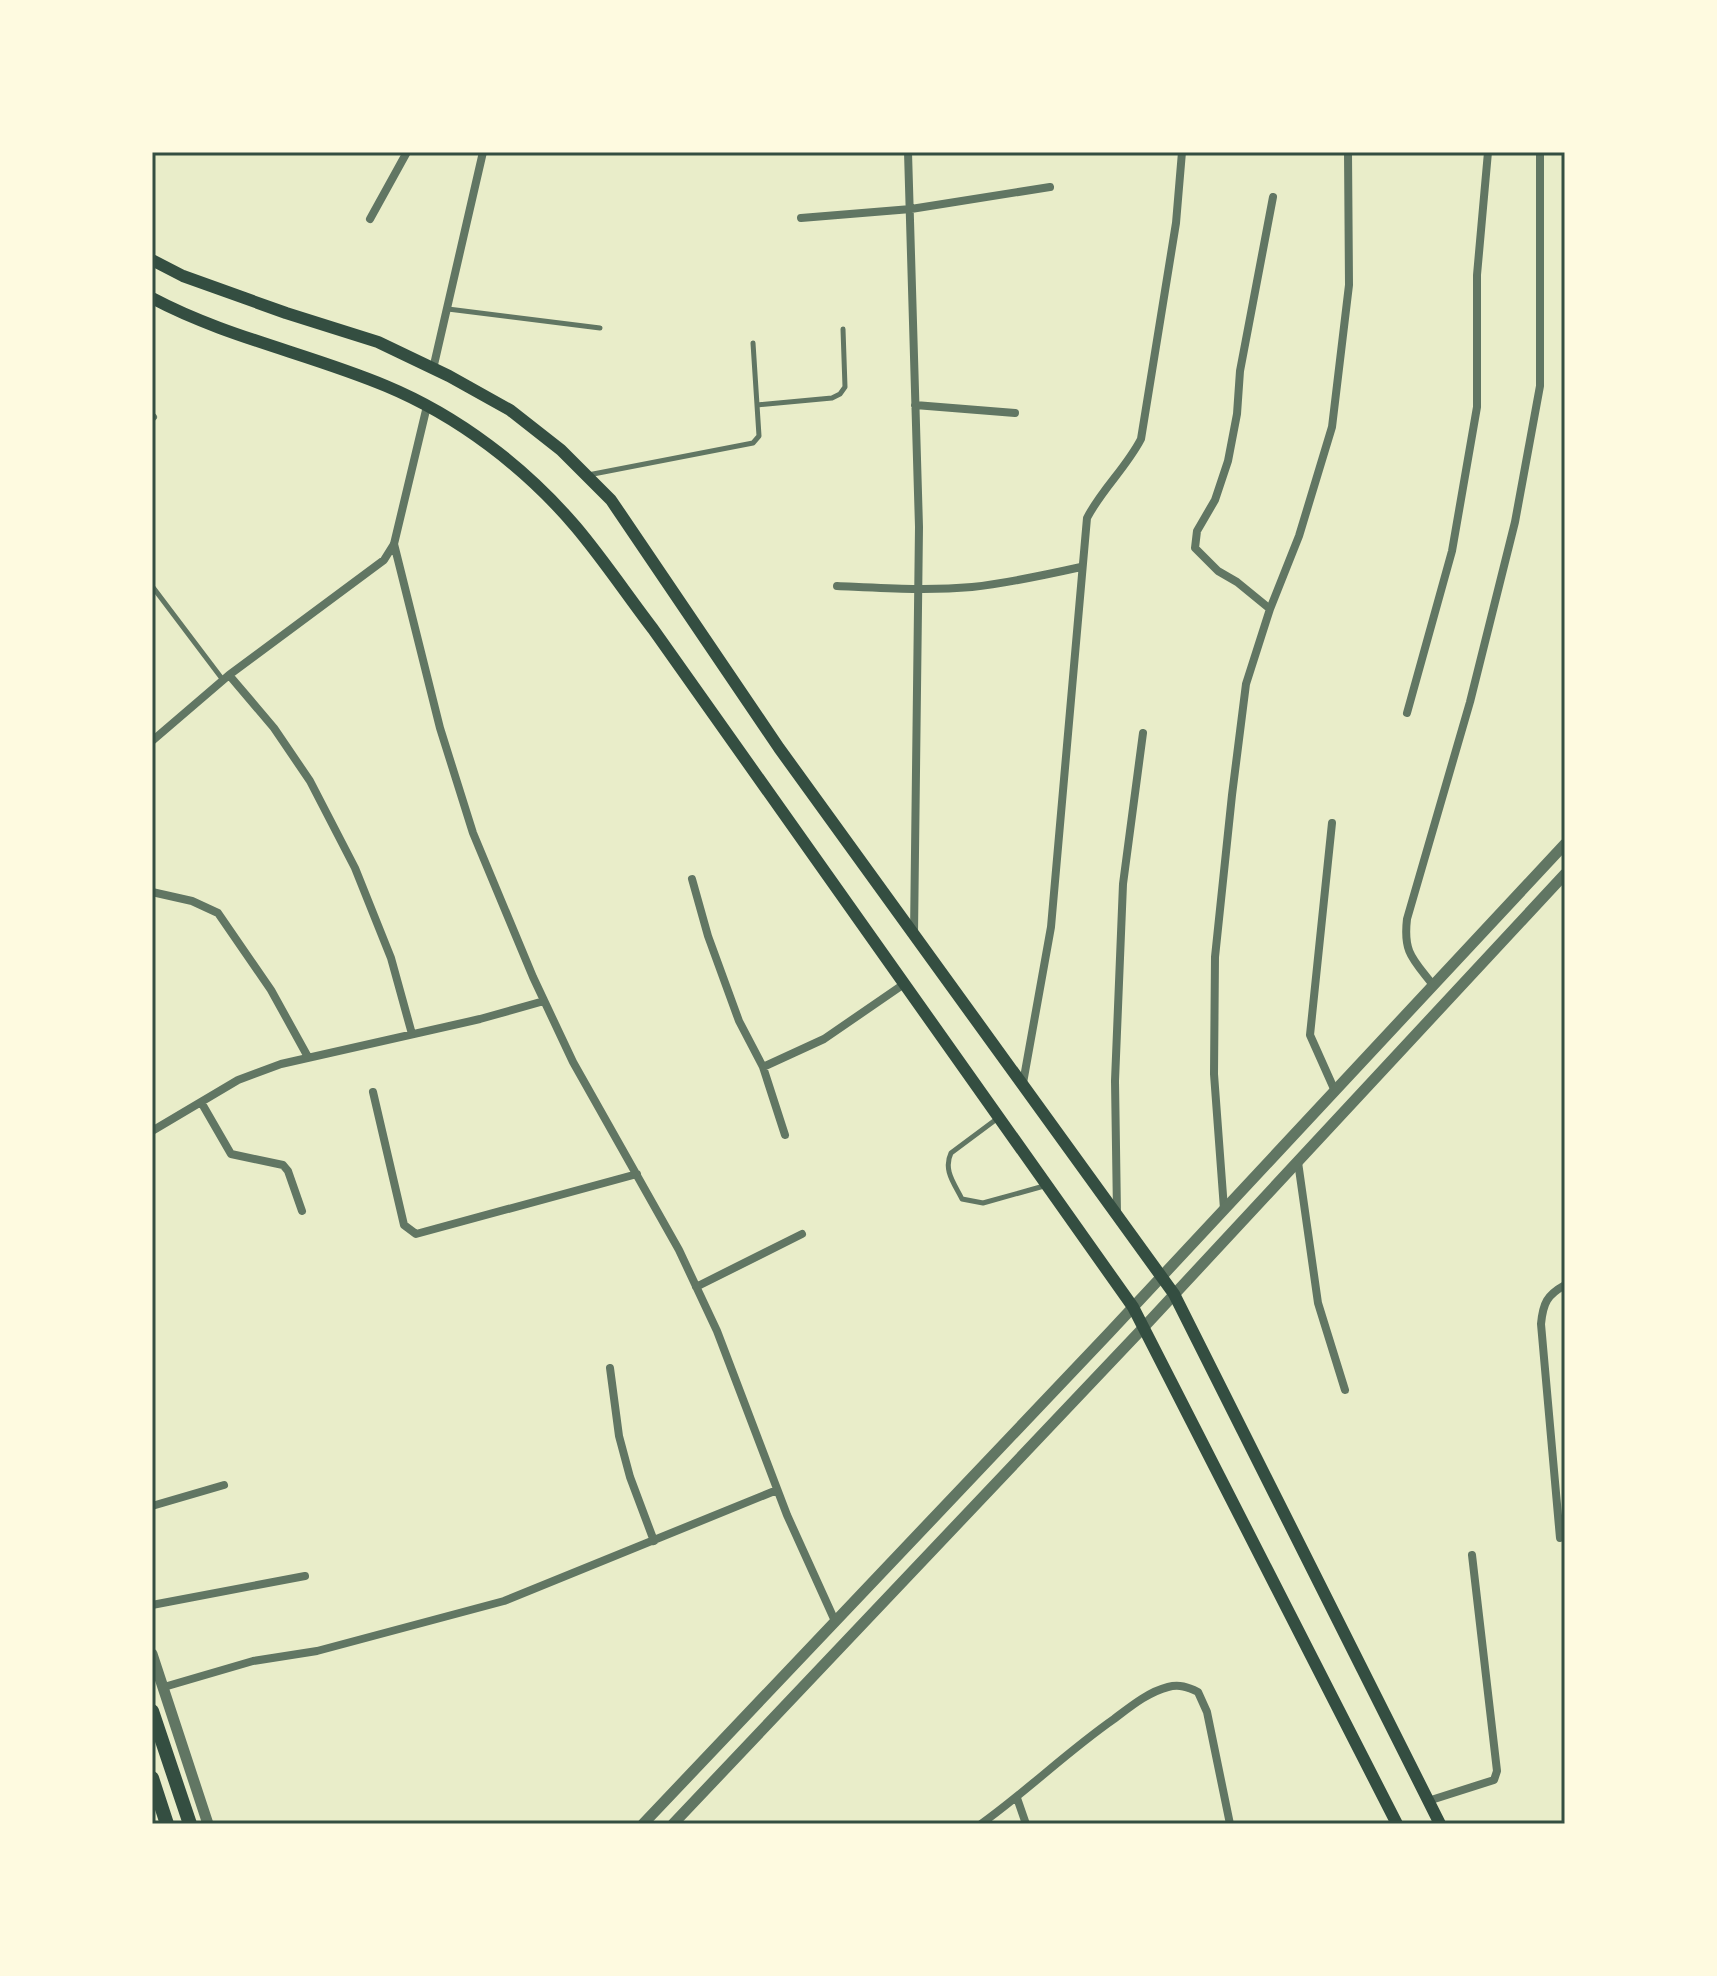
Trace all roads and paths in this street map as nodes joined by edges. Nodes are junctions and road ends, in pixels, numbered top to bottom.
1 (407, 152) edge
2 (483, 152) edge
3 (908, 152) edge
4 (1182, 152) edge
5 (1348, 152) edge
6 (1488, 152) edge
7 (1540, 152) edge
8 (1050, 187) dead end
9 (1273, 197) dead end
10 (911, 209) junction
11 (801, 218) dead end
12 (370, 219) dead end
13 (152, 260) edge
14 (152, 298) edge
15 (447, 309) junction
16 (600, 328) dead end
17 (843, 329) dead end
18 (753, 343) dead end
19 (433, 369) junction
20 (757, 405) junction
21 (915, 405) junction
22 (427, 406) junction
23 (1015, 413) dead end
24 (587, 476) junction
25 (394, 544) junction
26 (1081, 567) junction
27 (152, 586) edge
28 (837, 586) dead end
29 (918, 589) junction
30 (1270, 609) junction
31 (226, 678) junction
32 (1407, 713) dead end
33 (1143, 733) dead end
34 (152, 741) edge
35 (1332, 823) dead end
36 (1565, 844) edge
37 (1565, 874) edge
38 (692, 879) dead end
39 (152, 892) edge
40 (914, 934) junction
41 (904, 984) junction
42 (1433, 985) junction
43 (544, 1001) junction
44 (412, 1034) junction
45 (308, 1057) junction
46 (763, 1067) junction
47 (1023, 1083) junction
48 (1335, 1091) junction
49 (373, 1092) dead end
50 (201, 1102) junction
51 (999, 1118) junction
52 (152, 1131) edge
53 (785, 1135) dead end
54 (1298, 1162) junction
55 (637, 1174) junction
56 (1047, 1185) junction
57 (1224, 1209) junction
58 (302, 1211) dead end
59 (1117, 1213) junction
60 (802, 1234) dead end
61 (1163, 1275) junction
62 (1565, 1285) edge
63 (696, 1287) junction
64 (1174, 1294) junction
65 (1133, 1307) junction
66 (1144, 1327) junction
67 (610, 1368) dead end
68 (1345, 1390) dead end
69 (224, 1485) dead end
70 (777, 1490) junction
71 (152, 1506) edge
72 (1560, 1538) dead end
73 (654, 1541) junction
74 (1472, 1555) dead end
75 (305, 1576) dead end
76 (152, 1605) edge
77 (835, 1621) junction
78 (152, 1654) edge
79 (164, 1687) junction
80 (152, 1711) edge
81 (152, 1778) edge
82 (1017, 1798) junction
83 (1428, 1801) junction
84 (167, 1824) edge
85 (190, 1824) edge
86 (208, 1824) edge
87 (643, 1824) edge
88 (673, 1824) edge
89 (981, 1824) edge
90 (1026, 1824) edge
91 (1230, 1824) edge
92 (1397, 1824) edge
93 (1440, 1824) edge

1 - 12 street
2 - 15 street
3 - 10 street
4 - 26 street
5 - 30 street
6 - 32 street
7 - 42 street
8 - 10 street
9 - 30 street
10 - 11 street
10 - 21 street
13 - 19 main road
14 - 22 main road
15 - 16 lane
15 - 19 street
17 - 20 lane
18 - 20 lane
19 - 24 main road
20 - 24 lane
21 - 23 street
21 - 29 street
22 - 25 street
22 - 41 main road
24 - 40 main road
25 - 31 street
25 - 43 street
26 - 29 street
26 - 47 street
27 - 31 lane
28 - 29 street
29 - 40 street
30 - 57 street
31 - 34 street
31 - 44 street
33 - 59 street
35 - 48 street
36 - 42 street
37 - 54 street
38 - 46 street
39 - 45 street
40 - 47 main road
41 - 46 street
41 - 51 main road
42 - 48 street
43 - 44 street
43 - 55 street
44 - 45 street
45 - 50 street
46 - 53 street
47 - 59 main road
48 - 57 street
49 - 55 street
50 - 52 street
50 - 58 street
51 - 56 main road
51 - 56 lane
54 - 64 street
54 - 68 street
55 - 63 street
56 - 65 main road
57 - 61 street
59 - 61 main road
60 - 63 street
61 - 64 main road
61 - 65 street
62 - 72 street
63 - 70 street
64 - 66 street
64 - 83 main road
65 - 66 main road
65 - 77 street
66 - 88 street
66 - 92 main road
67 - 73 street
69 - 71 street
70 - 73 street
70 - 77 street
73 - 79 street
74 - 83 street
75 - 76 street
77 - 87 street
78 - 79 street
79 - 86 street
80 - 85 main road
81 - 84 main road
82 - 89 street
82 - 90 street
82 - 91 street
83 - 93 main road

